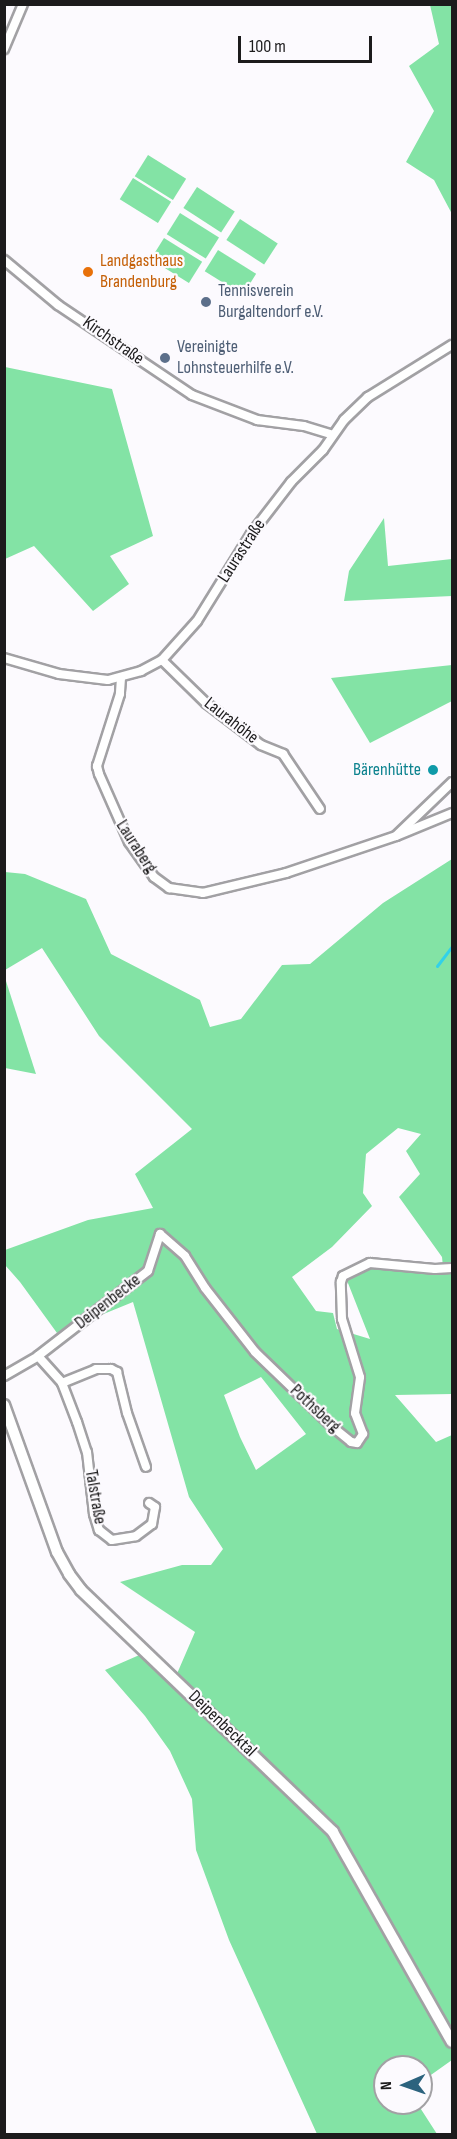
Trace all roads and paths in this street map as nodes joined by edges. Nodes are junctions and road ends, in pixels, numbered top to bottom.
1 (23, 4) edge
2 (4, 49) edge
3 (4, 260) edge
4 (453, 345) edge
5 (333, 435) junction
6 (4, 658) edge
7 (162, 660) junction
8 (121, 678) junction
9 (453, 782) edge
10 (320, 809) dead end
11 (453, 813) edge
12 (396, 836) junction
13 (160, 1234) joint
14 (453, 1268) edge
15 (38, 1356) junction
16 (4, 1376) edge
17 (62, 1383) junction
18 (4, 1405) edge
19 (146, 1467) dead end
20 (149, 1503) dead end
21 (453, 2042) edge

1 - 2 street
3 - 5 street, Kirchstraße
4 - 5 street, Laurastraße
5 - 7 street, Laurastraße
6 - 8 street, Laurastraße
7 - 8 street, Laurastraße
7 - 10 street, Laurahöhe
8 - 12 street, Lauraberg
9 - 12 street, Lauraberg
11 - 12 street, Lauraberg
13 - 14 street, Pothsberg
13 - 15 street, Deipenbecke
15 - 16 street
15 - 17 street, Talstraße
17 - 19 street
17 - 20 street, Talstraße
18 - 21 main road, Deipenbecktal

